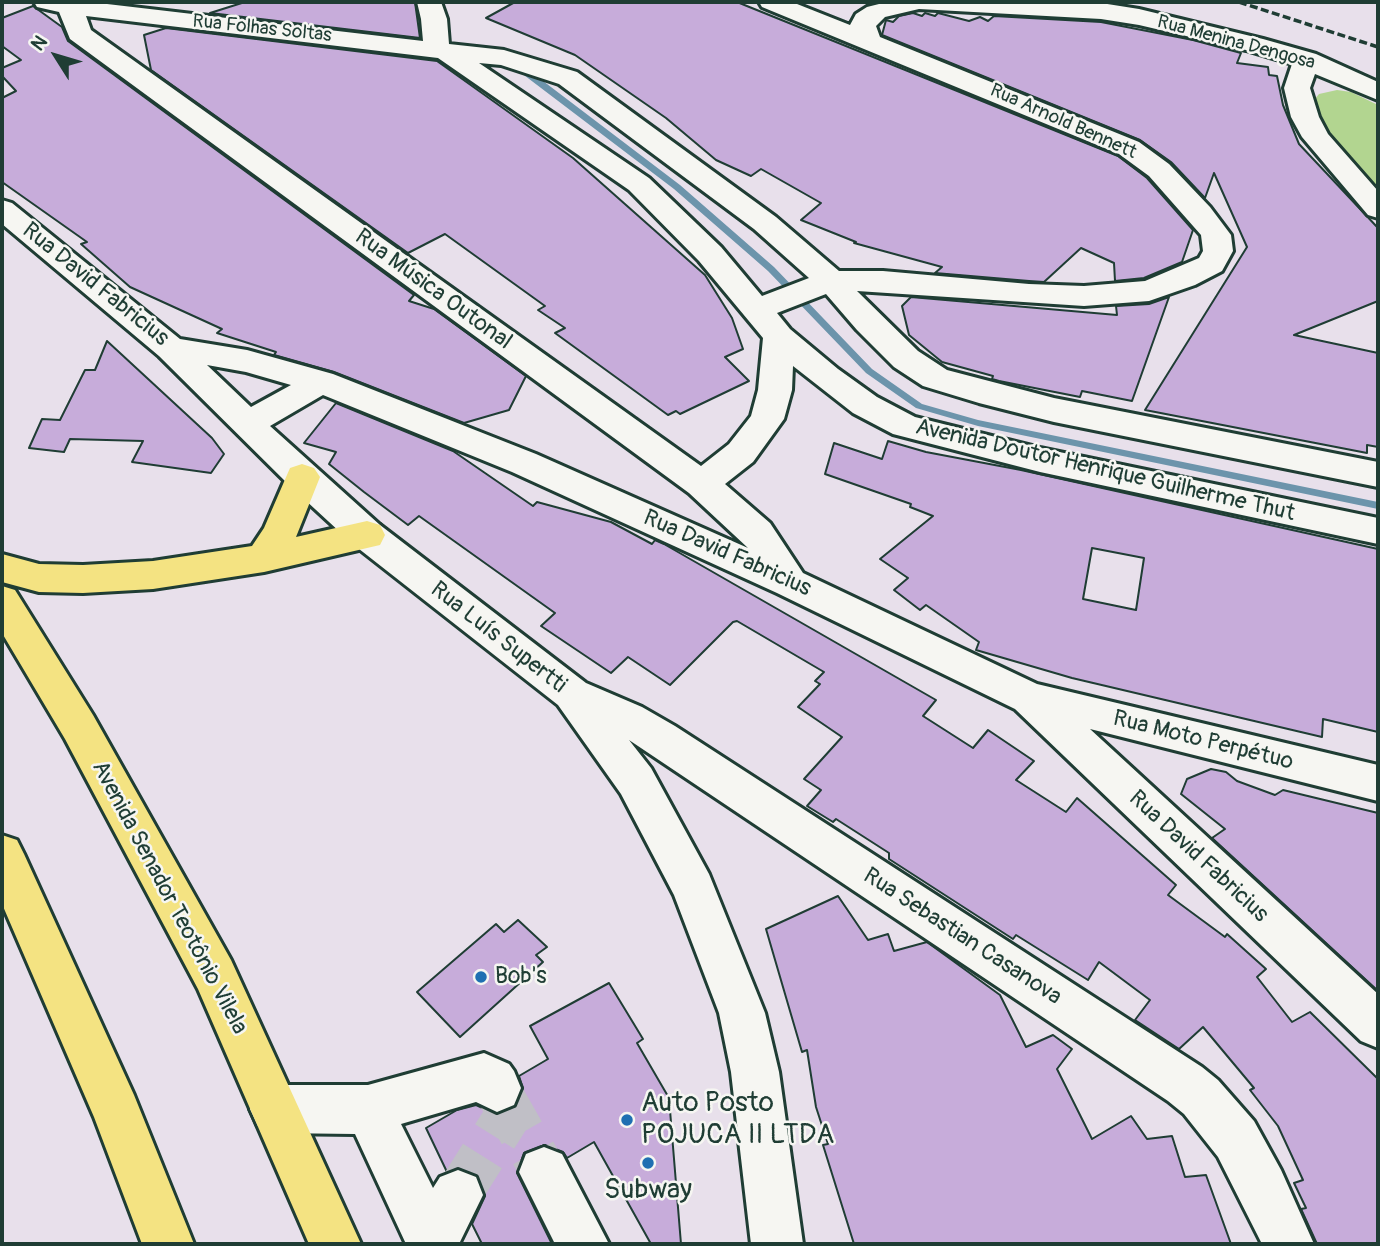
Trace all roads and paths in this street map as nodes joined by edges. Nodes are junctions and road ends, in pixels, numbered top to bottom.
1 (429, 2) edge
2 (820, 2) edge
3 (919, 2) edge
4 (58, 4) edge
5 (776, 4) edge
6 (869, 42) junction
7 (436, 49) junction
8 (1307, 60) junction
9 (1378, 92) edge
10 (2, 209) edge
11 (1378, 209) edge
12 (822, 285) junction
13 (767, 305) junction
14 (779, 336) junction
15 (170, 348) junction
16 (321, 382) junction
17 (247, 424) junction
18 (1378, 475) edge
19 (302, 477) junction
20 (702, 484) junction
21 (1378, 531) edge
22 (367, 534) junction
23 (264, 558) junction
24 (2, 568) edge
25 (790, 583) junction
26 (2, 600) edge
27 (572, 694) junction
28 (1029, 698) junction
29 (1378, 783) edge
30 (2, 855) edge
31 (1378, 1026) edge
32 (497, 1088) dead end
33 (369, 1109) junction
34 (275, 1110) junction
35 (544, 1172) tunnel mouth
36 (458, 1195) tunnel mouth
37 (570, 1233) edge
38 (432, 1242) edge
39 (168, 1244) edge
40 (335, 1244) edge
41 (777, 1244) edge
42 (1288, 1244) edge

1 - 7 street
2 - 5 street
3 - 6 street, Rua Menina Dengosa
3 - 8 street, Rua Menina Dengosa
4 - 7 street, Rua Folhas Soltas
4 - 20 street, Rua Música Outonal
5 - 6 street, Rua Arnold Bennett
6 - 12 street, Rua Arnold Bennett
7 - 12 street, Avenida Doutor Henrique Guilherme Thut
7 - 13 street, Avenida Doutor Henrique Guilherme Thut
8 - 9 street, Rua Menina Dengosa
8 - 11 street
10 - 15 street, Rua David Fabricius
12 - 13 street, Rua Arnold Bennett
12 - 18 street, Avenida Doutor Henrique Guilherme Thut
13 - 14 street, Avenida Doutor Henrique Guilherme Thut
14 - 20 street
14 - 21 street, Avenida Doutor Henrique Guilherme Thut
15 - 16 street, Rua David Fabricius
15 - 17 street, Rua Luís Supertti
16 - 17 street
16 - 25 street, Rua David Fabricius
17 - 19 street, Rua Luís Supertti
19 - 22 street, Rua Luís Supertti
19 - 23 main road
20 - 25 street, Rua Música Outonal
22 - 23 main road
22 - 27 street, Rua Luís Supertti
23 - 24 main road
25 - 28 street, Rua David Fabricius
26 - 34 main road, Avenida Senador Teotônio Vilela
27 - 41 street, Rua Luís Supertti
27 - 42 street, Rua Sebastian Casanova
28 - 29 street, Rua Moto Perpétuo
28 - 31 street, Rua David Fabricius
30 - 39 main road
32 - 33 street
33 - 34 street
33 - 38 street
34 - 40 main road, Avenida Senador Teotônio Vilela
35 - 37 street
36 - 38 street

